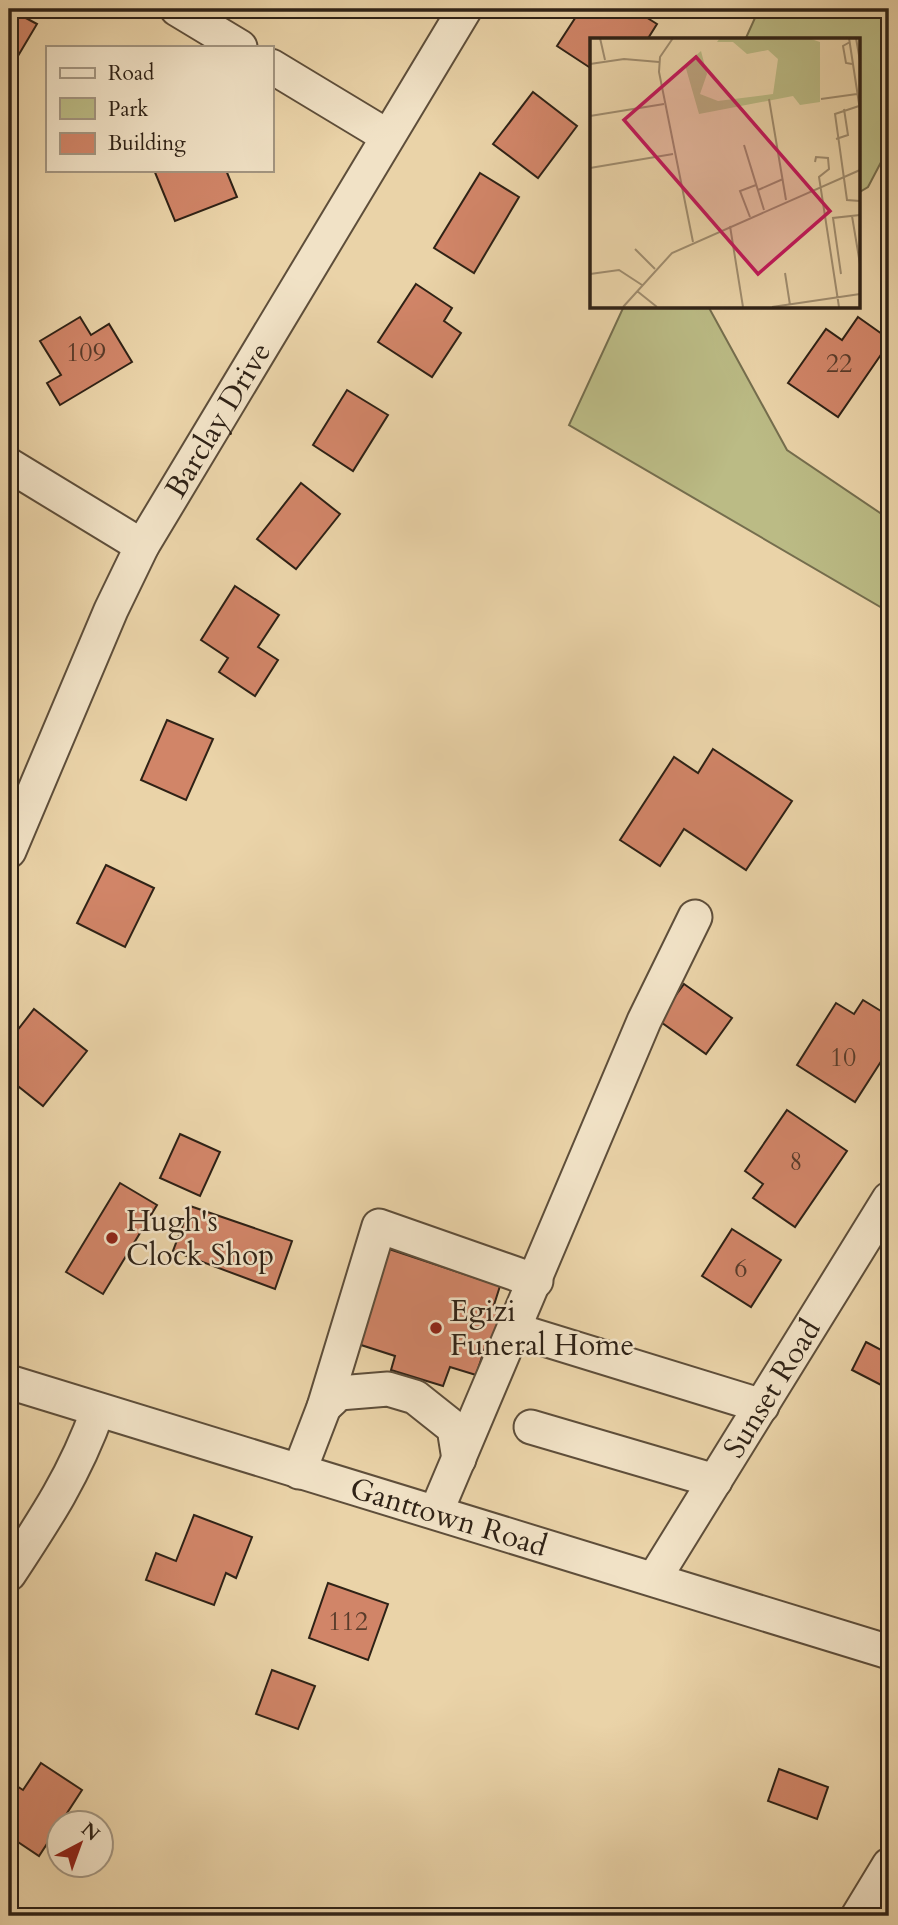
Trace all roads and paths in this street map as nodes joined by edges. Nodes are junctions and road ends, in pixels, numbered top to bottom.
1 (177, 9) edge
2 (465, 9) edge
3 (238, 46) edge
4 (273, 67) edge
5 (387, 136) junction
6 (9, 465) edge
7 (142, 546) junction
8 (9, 851) edge
9 (695, 917) dead end
10 (889, 1199) edge
11 (536, 1280) junction
12 (515, 1330) junction
13 (9, 1382) edge
14 (762, 1406) junction
15 (324, 1407) junction
16 (98, 1410) junction
17 (531, 1427) dead end
18 (459, 1459) junction
19 (299, 1472) junction
20 (715, 1480) junction
21 (436, 1512) junction
22 (9, 1574) edge
23 (654, 1579) junction
24 (889, 1652) edge
25 (889, 1866) edge
26 (858, 1916) edge

1 - 3 street
2 - 5 street, Barclay Drive
4 - 5 street
5 - 7 street, Barclay Drive
6 - 7 street
7 - 8 street, Barclay Drive
9 - 11 street
10 - 14 street, Sunset Road
11 - 12 street
11 - 15 street
12 - 14 street
12 - 18 street
13 - 16 street, Ganttown Road
14 - 20 street, Sunset Road
15 - 18 street
15 - 19 street
16 - 19 street, Ganttown Road
16 - 22 street
17 - 20 street
18 - 21 street
19 - 21 street, Ganttown Road
20 - 23 street, Sunset Road
21 - 23 street, Ganttown Road
23 - 24 street, Ganttown Road
25 - 26 street

